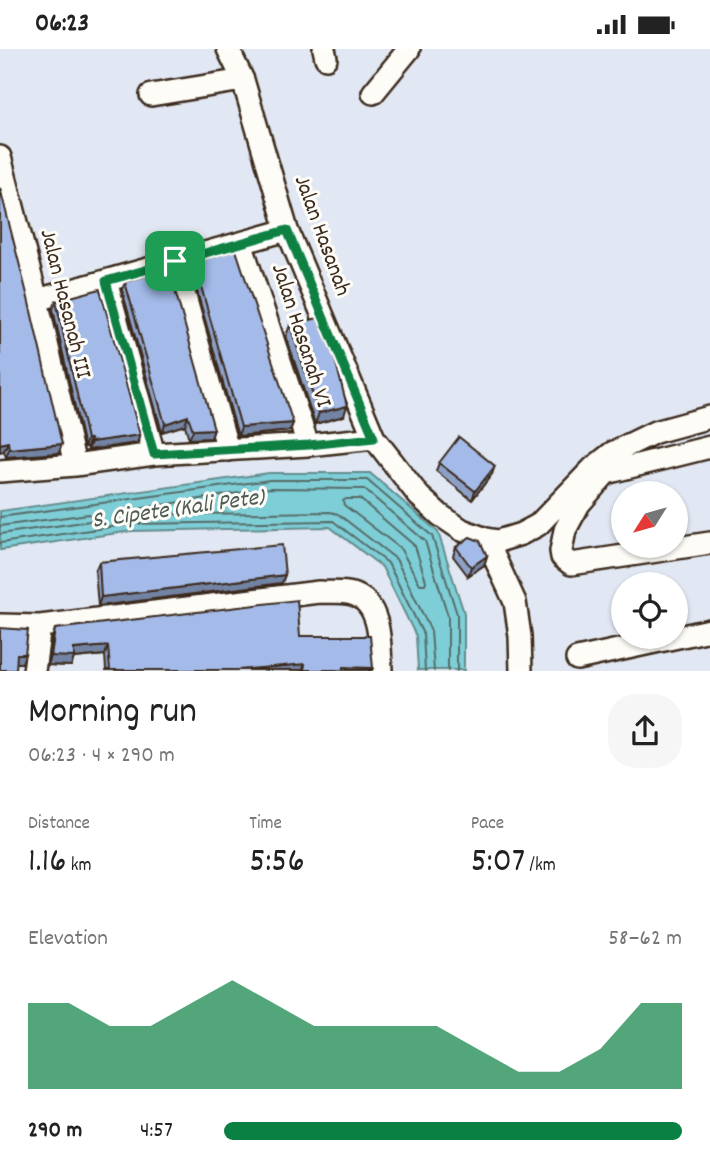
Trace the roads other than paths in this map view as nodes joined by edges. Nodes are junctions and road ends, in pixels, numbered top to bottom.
1 (228, 49) edge
2 (409, 49) edge
3 (243, 80) junction
4 (373, 93) dead end
5 (151, 95) dead end
6 (0, 157) edge
7 (287, 230) junction
8 (241, 243) junction
9 (175, 261) junction
10 (106, 281) junction
11 (37, 300) junction
12 (710, 417) edge
13 (374, 438) junction
14 (309, 445) junction
15 (710, 447) edge
16 (228, 450) junction
17 (154, 454) junction
18 (75, 465) junction
19 (0, 471) edge
20 (486, 540) junction
21 (710, 543) edge
22 (0, 625) edge
23 (40, 626) junction
24 (710, 630) edge
25 (577, 659) dead end
26 (34, 670) edge
27 (381, 670) edge
28 (521, 670) edge

1 - 3 street, Jalan Hasanah
2 - 4 street
3 - 5 street
3 - 7 street, Jalan Hasanah
6 - 11 street, Jalan Hasanah III
7 - 8 street
7 - 13 street, Jalan Hasanah
8 - 9 street
8 - 14 street, Jalan Hasanah VI
9 - 10 street
9 - 16 street
10 - 11 street
10 - 17 street
11 - 18 street, Jalan Hasanah III
12 - 20 street
13 - 14 street
13 - 20 street, Jalan Hasanah
14 - 16 street
15 - 21 street
16 - 17 street
17 - 18 street
18 - 19 street
20 - 28 street
22 - 23 street
23 - 26 street
23 - 27 street
24 - 25 street

